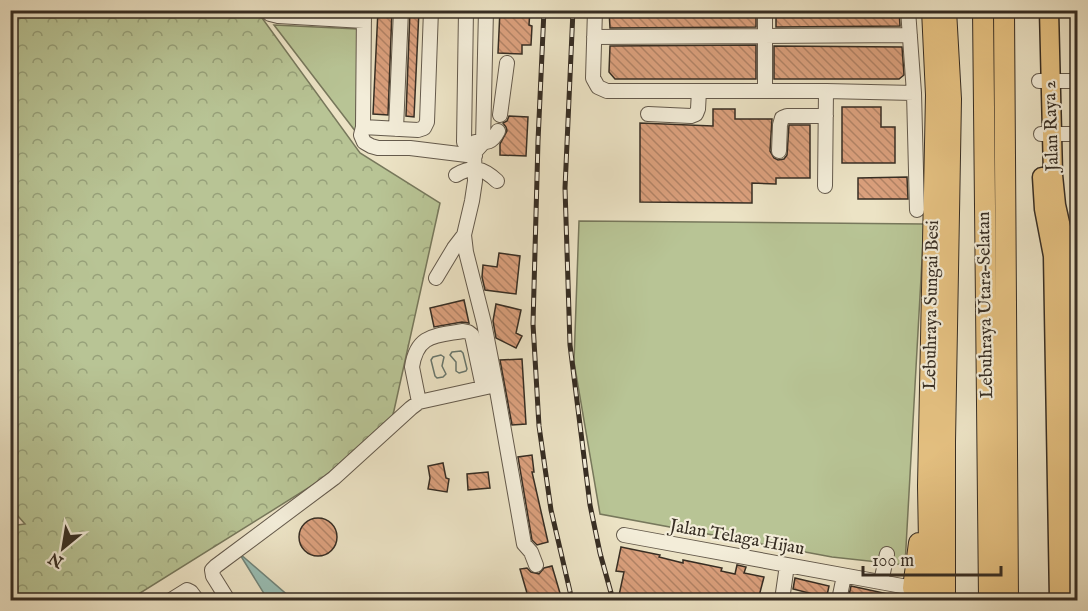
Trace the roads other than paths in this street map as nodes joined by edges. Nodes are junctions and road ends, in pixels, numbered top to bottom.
1 (266, 10) edge
2 (401, 10) edge
3 (431, 10) edge
4 (466, 10) edge
5 (486, 10) edge
6 (595, 10) edge
7 (765, 10) edge
8 (908, 10) edge
9 (932, 10) edge
10 (946, 10) edge
11 (983, 10) edge
12 (1004, 10) edge
13 (1037, 10) edge
14 (1049, 10) edge
15 (364, 16) edge
16 (910, 35) junction
17 (765, 36) junction
18 (594, 37) junction
19 (507, 63) dead end
20 (1045, 81) junction
21 (1077, 81) edge
22 (765, 91) junction
23 (826, 91) junction
24 (699, 92) junction
25 (914, 93) junction
26 (648, 114) dead end
27 (500, 115) dead end
28 (826, 116) junction
29 (363, 127) junction
30 (396, 129) junction
31 (498, 131) dead end
32 (1047, 134) junction
33 (1077, 134) edge
34 (779, 150) dead end
35 (477, 155) junction
36 (456, 175) dead end
37 (497, 181) dead end
38 (825, 186) dead end
39 (917, 210) dead end
40 (464, 235) junction
41 (436, 278) dead end
42 (489, 386) junction
43 (419, 402) junction
44 (928, 486) junction
45 (624, 535) dead end
46 (887, 554) dead end
47 (1076, 557) edge
48 (536, 565) dead end
49 (788, 565) junction
50 (844, 576) junction
51 (880, 582) junction
52 (1070, 588) edge
53 (912, 594) edge
54 (171, 600) edge
55 (197, 600) edge
56 (228, 600) edge
57 (785, 600) edge
58 (839, 600) edge
59 (930, 600) edge
60 (945, 600) edge
61 (989, 600) edge
62 (1008, 600) edge

1 - 15 street
2 - 30 street
3 - 30 street
4 - 35 street
5 - 35 street
6 - 18 street
7 - 17 street
8 - 16 street
9 - 44 highway, Lebuhraya Sungai Besi
10 - 60 highway, Lebuhraya Sungai Besi
11 - 61 highway, Lebuhraya Utara–Selatan
12 - 62 highway, Lebuhraya Utara–Selatan
13 - 20 main road, Jalan Raya 2
14 - 20 main road, Jalan Raya 2
15 - 29 street
16 - 17 street
16 - 25 street
17 - 18 street
17 - 22 street
18 - 24 street
19 - 27 street
20 - 21 street
20 - 32 main road, Jalan Raya 2
22 - 23 street
22 - 24 street
23 - 25 street
23 - 28 street
24 - 26 street
25 - 39 street
28 - 34 street
28 - 38 street
29 - 30 street
29 - 35 street
31 - 35 street
32 - 33 street
32 - 47 main road, Jalan Raya 2
32 - 52 main road, Jalan Raya 2
35 - 36 street
35 - 37 street
35 - 40 street
40 - 41 street
40 - 42 street
42 - 43 street
42 - 43 street
42 - 48 street
43 - 56 street
44 - 53 highway
44 - 59 highway, Lebuhraya Sungai Besi
45 - 49 street, Jalan Telaga Hijau
46 - 51 street
47 - 52 main road, Jalan Raya 2
49 - 50 street, Jalan Telaga Hijau
49 - 57 street
50 - 51 street, Jalan Telaga Hijau
50 - 58 street
51 - 53 street, Jalan Telaga Hijau
54 - 55 street

